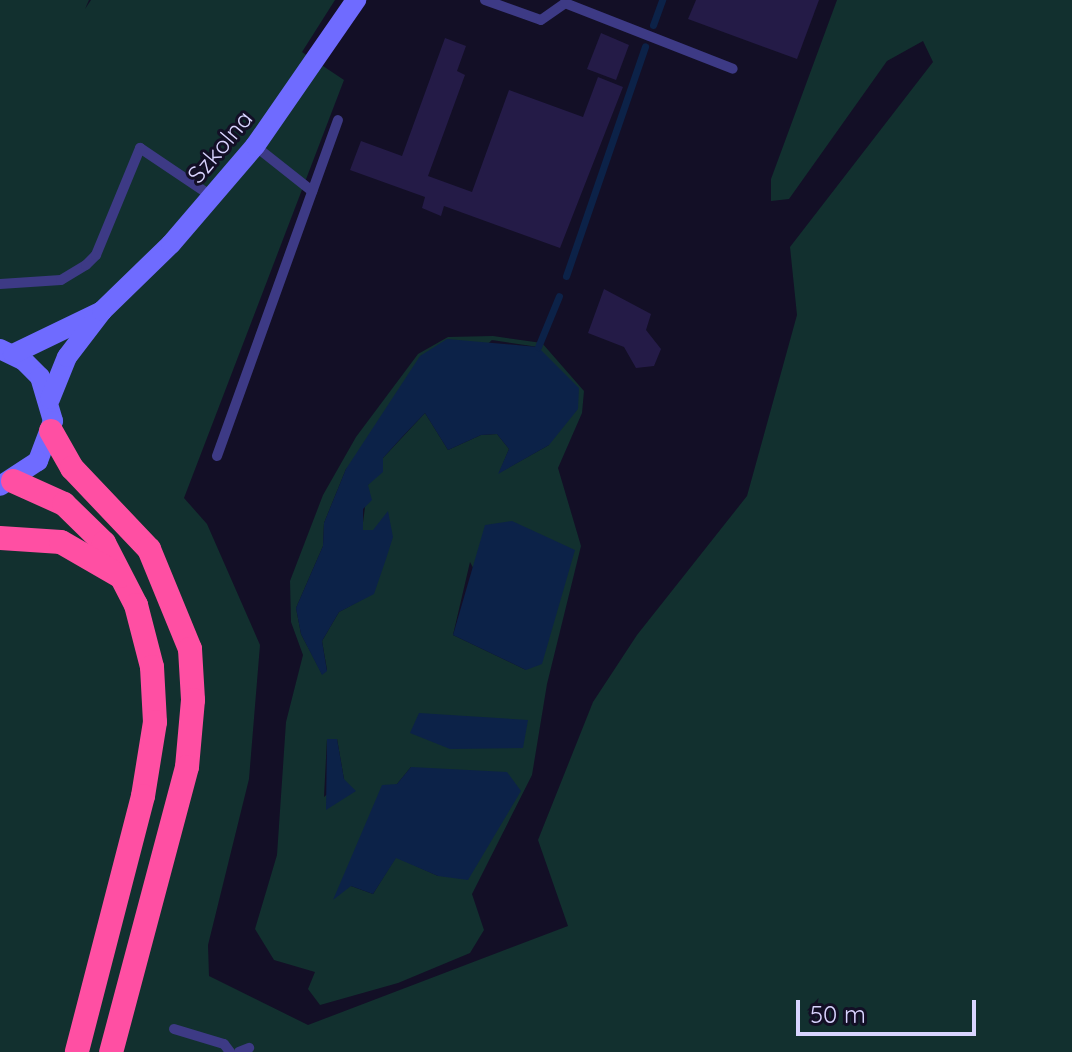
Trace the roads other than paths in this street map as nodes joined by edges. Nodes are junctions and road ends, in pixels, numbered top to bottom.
1 (356, 0) edge
2 (485, 0) edge
3 (733, 69) dead end
4 (338, 120) dead end
5 (255, 146) junction
6 (312, 191) junction
7 (213, 197) junction
8 (0, 284) edge
9 (102, 311) junction
10 (6, 352) edge
11 (50, 399) junction
12 (51, 431) junction
13 (217, 456) dead end
14 (6, 484) edge
15 (0, 538) edge
16 (120, 576) junction
17 (174, 1029) dead end
18 (77, 1052) edge
19 (111, 1052) edge
20 (230, 1052) edge

1 - 5 street, Szkolna
2 - 3 lane
4 - 6 lane
5 - 6 lane
5 - 7 street, Szkolna
6 - 13 lane
7 - 8 lane
7 - 9 street, Szkolna
9 - 10 street, Szkolna
9 - 11 street, Szkolna
10 - 11 street, Szkolna
11 - 12 street, Szkolna
12 - 14 street
12 - 19 highway
14 - 16 highway
15 - 16 highway
16 - 18 highway
17 - 20 lane

